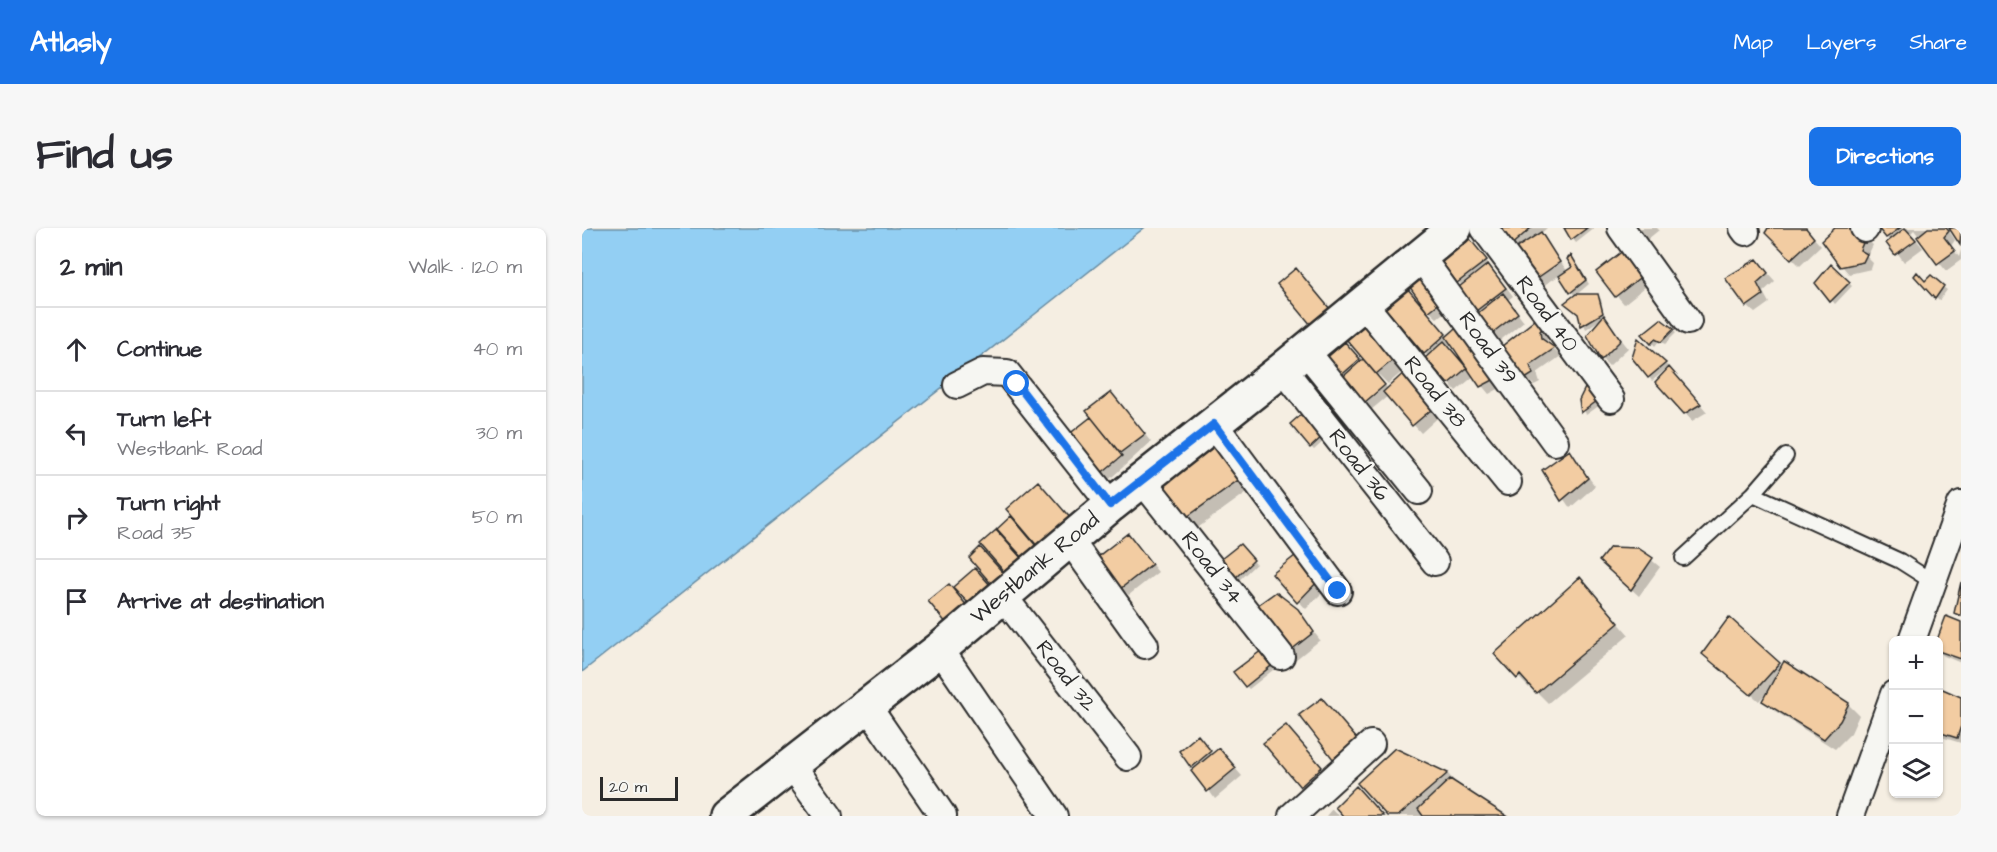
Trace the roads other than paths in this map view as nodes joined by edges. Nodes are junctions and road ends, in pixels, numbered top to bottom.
1 (1455, 228) edge
2 (1484, 228) edge
3 (1621, 228) edge
4 (1420, 256) junction
5 (1363, 303) junction
6 (1688, 321) dead end
7 (1294, 359) junction
8 (957, 384) dead end
9 (1611, 399) dead end
10 (1214, 424) junction
11 (1555, 442) dead end
12 (1786, 456) dead end
13 (1142, 480) junction
14 (1508, 482) dead end
15 (1419, 491) dead end
16 (1753, 494) junction
17 (1961, 504) edge
18 (1110, 505) junction
19 (1070, 538) junction
20 (1683, 558) dead end
21 (1435, 562) dead end
22 (1933, 582) junction
23 (1338, 591) dead end
24 (1003, 596) junction
25 (1913, 636) edge
26 (1145, 645) dead end
27 (940, 649) junction
28 (1281, 656) dead end
29 (1889, 705) edge
30 (868, 707) junction
31 (1371, 744) dead end
32 (1128, 757) dead end
33 (791, 764) junction
34 (726, 816) edge
35 (829, 816) edge
36 (943, 816) edge
37 (1054, 816) edge
38 (1292, 816) edge
39 (1850, 816) edge

1 - 4 street, Westbank Road
2 - 9 street, Road 40
3 - 6 street
4 - 5 street, Westbank Road
4 - 11 street, Road 39
5 - 7 street, Westbank Road
5 - 14 street, Road 38
7 - 10 street, Westbank Road
7 - 15 street
7 - 21 street, Road 36
8 - 18 street
10 - 13 street, Westbank Road
10 - 23 street
12 - 16 lane
13 - 18 street, Westbank Road
13 - 28 street, Road 34
16 - 20 lane
16 - 22 lane
17 - 22 street
18 - 19 street, Westbank Road
19 - 24 street, Westbank Road
19 - 26 street
22 - 25 street
24 - 27 street, Westbank Road
24 - 32 street, Road 32
27 - 30 street, Westbank Road
27 - 37 street
29 - 39 street
30 - 33 street, Westbank Road
30 - 36 street
31 - 38 street
33 - 34 street, Westbank Road
33 - 35 street

